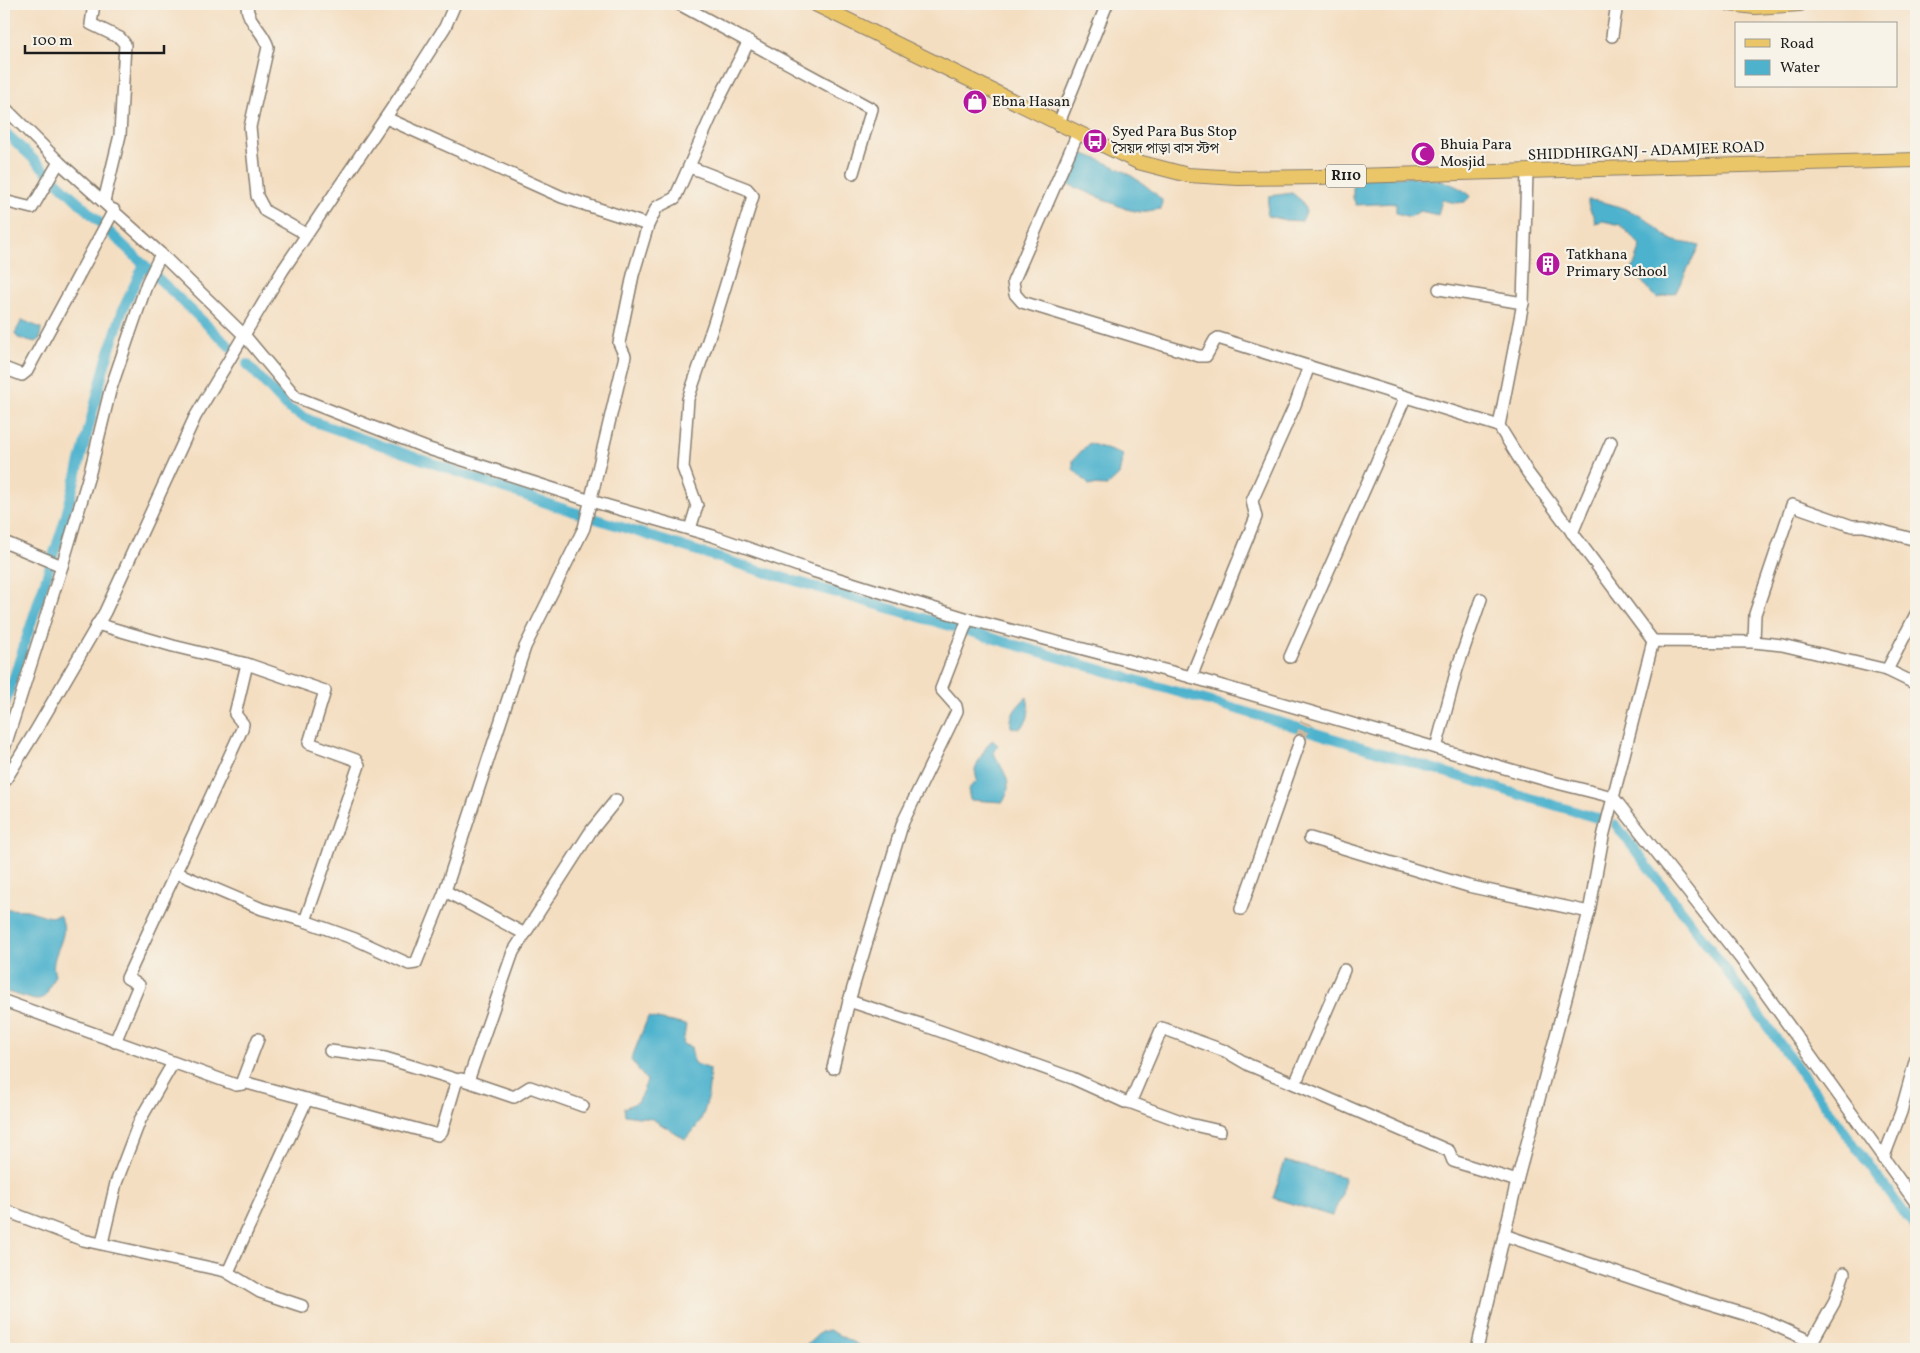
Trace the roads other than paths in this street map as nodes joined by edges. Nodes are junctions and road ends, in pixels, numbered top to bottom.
1 (94, 4) edge
2 (247, 4) edge
3 (455, 4) edge
4 (679, 4) edge
5 (815, 4) edge
6 (1107, 4) edge
7 (1617, 4) edge
8 (1730, 4) edge
9 (1800, 4) edge
10 (1612, 36) dead end
11 (749, 41) junction
12 (4, 107) edge
13 (386, 118) junction
14 (1058, 125) junction
15 (1078, 133) junction
16 (1916, 160) edge
17 (57, 165) junction
18 (690, 167) junction
19 (1528, 172) junction
20 (853, 173) dead end
21 (4, 201) edge
22 (104, 201) junction
23 (111, 214) junction
24 (648, 225) junction
25 (306, 234) junction
26 (159, 259) junction
27 (1439, 289) dead end
28 (1523, 303) junction
29 (246, 336) junction
30 (1309, 366) junction
31 (4, 368) edge
32 (1405, 398) junction
33 (1499, 426) junction
34 (1611, 442) dead end
35 (590, 506) junction
36 (690, 529) junction
37 (1572, 533) junction
38 (1916, 540) edge
39 (4, 542) edge
40 (59, 564) junction
41 (1480, 599) dead end
42 (1916, 614) edge
43 (967, 623) junction
44 (97, 624) junction
45 (1653, 641) junction
46 (1754, 642) junction
47 (1290, 657) dead end
48 (247, 664) junction
49 (1888, 670) junction
50 (1191, 677) junction
51 (1916, 684) edge
52 (1300, 741) tunnel mouth
53 (1436, 748) junction
54 (4, 749) edge
55 (4, 782) edge
56 (1613, 797) junction
57 (616, 800) dead end
58 (1310, 838) dead end
59 (175, 872) junction
60 (445, 892) junction
61 (1241, 909) dead end
62 (1589, 912) junction
63 (305, 921) junction
64 (525, 934) junction
65 (1344, 970) dead end
66 (4, 1001) edge
67 (849, 1001) junction
68 (258, 1039) dead end
69 (115, 1042) junction
70 (330, 1051) dead end
71 (1916, 1058) edge
72 (173, 1063) junction
73 (833, 1068) dead end
74 (463, 1081) junction
75 (241, 1084) junction
76 (1294, 1084) junction
77 (307, 1099) junction
78 (1130, 1102) junction
79 (583, 1106) dead end
80 (1220, 1131) dead end
81 (1883, 1159) junction
82 (1517, 1181) junction
83 (1916, 1203) edge
84 (4, 1210) edge
85 (1504, 1235) junction
86 (102, 1243) junction
87 (228, 1272) junction
88 (1844, 1273) dead end
89 (302, 1306) dead end
90 (1810, 1346) edge
91 (1477, 1349) edge

1 - 22 street
2 - 25 street
3 - 13 street
4 - 11 street
5 - 14 main road, SHIDDHIRGANJ - ADAMJEE ROAD / R110
6 - 14 street
7 - 10 street
8 - 9 main road
11 - 18 street
11 - 20 street
12 - 17 street
13 - 24 street
13 - 25 street
14 - 15 main road, SHIDDHIRGANJ - ADAMJEE ROAD / R110
15 - 19 main road, SHIDDHIRGANJ - ADAMJEE ROAD / R110
15 - 30 street
16 - 19 main road, SHIDDHIRGANJ - ADAMJEE ROAD / R110
17 - 21 street
17 - 22 street
18 - 24 street
18 - 36 street
19 - 28 street
22 - 23 street
23 - 26 street
23 - 31 street
24 - 35 street
25 - 29 street
26 - 29 street
26 - 40 street
27 - 28 street
28 - 33 street
29 - 35 street
29 - 44 street
30 - 32 street
30 - 50 street
32 - 33 street
32 - 47 street
33 - 37 street
34 - 37 street
35 - 36 street
35 - 60 street
36 - 43 street
37 - 45 street
38 - 46 street
39 - 40 street
40 - 54 street
41 - 53 street
42 - 49 street
43 - 50 street
43 - 67 street
44 - 48 street
44 - 55 street
45 - 46 street
45 - 56 street
46 - 49 street
48 - 59 street
48 - 63 street
49 - 51 street
50 - 53 street
52 - 61 street
53 - 56 street
56 - 62 street
56 - 81 street
57 - 64 street
58 - 62 street
59 - 63 street
59 - 69 street
60 - 63 street
60 - 64 street
62 - 82 street
64 - 74 street
65 - 76 street
66 - 69 street
67 - 73 street
67 - 78 street
68 - 75 street
69 - 72 street
70 - 74 street
71 - 81 street
72 - 75 street
72 - 86 street
74 - 77 street
74 - 79 street
75 - 77 street
76 - 78 street
76 - 82 street
77 - 87 street
78 - 80 street
81 - 83 street
82 - 85 street
84 - 86 street
85 - 90 street
85 - 91 street
86 - 87 street
87 - 89 street
88 - 90 street

